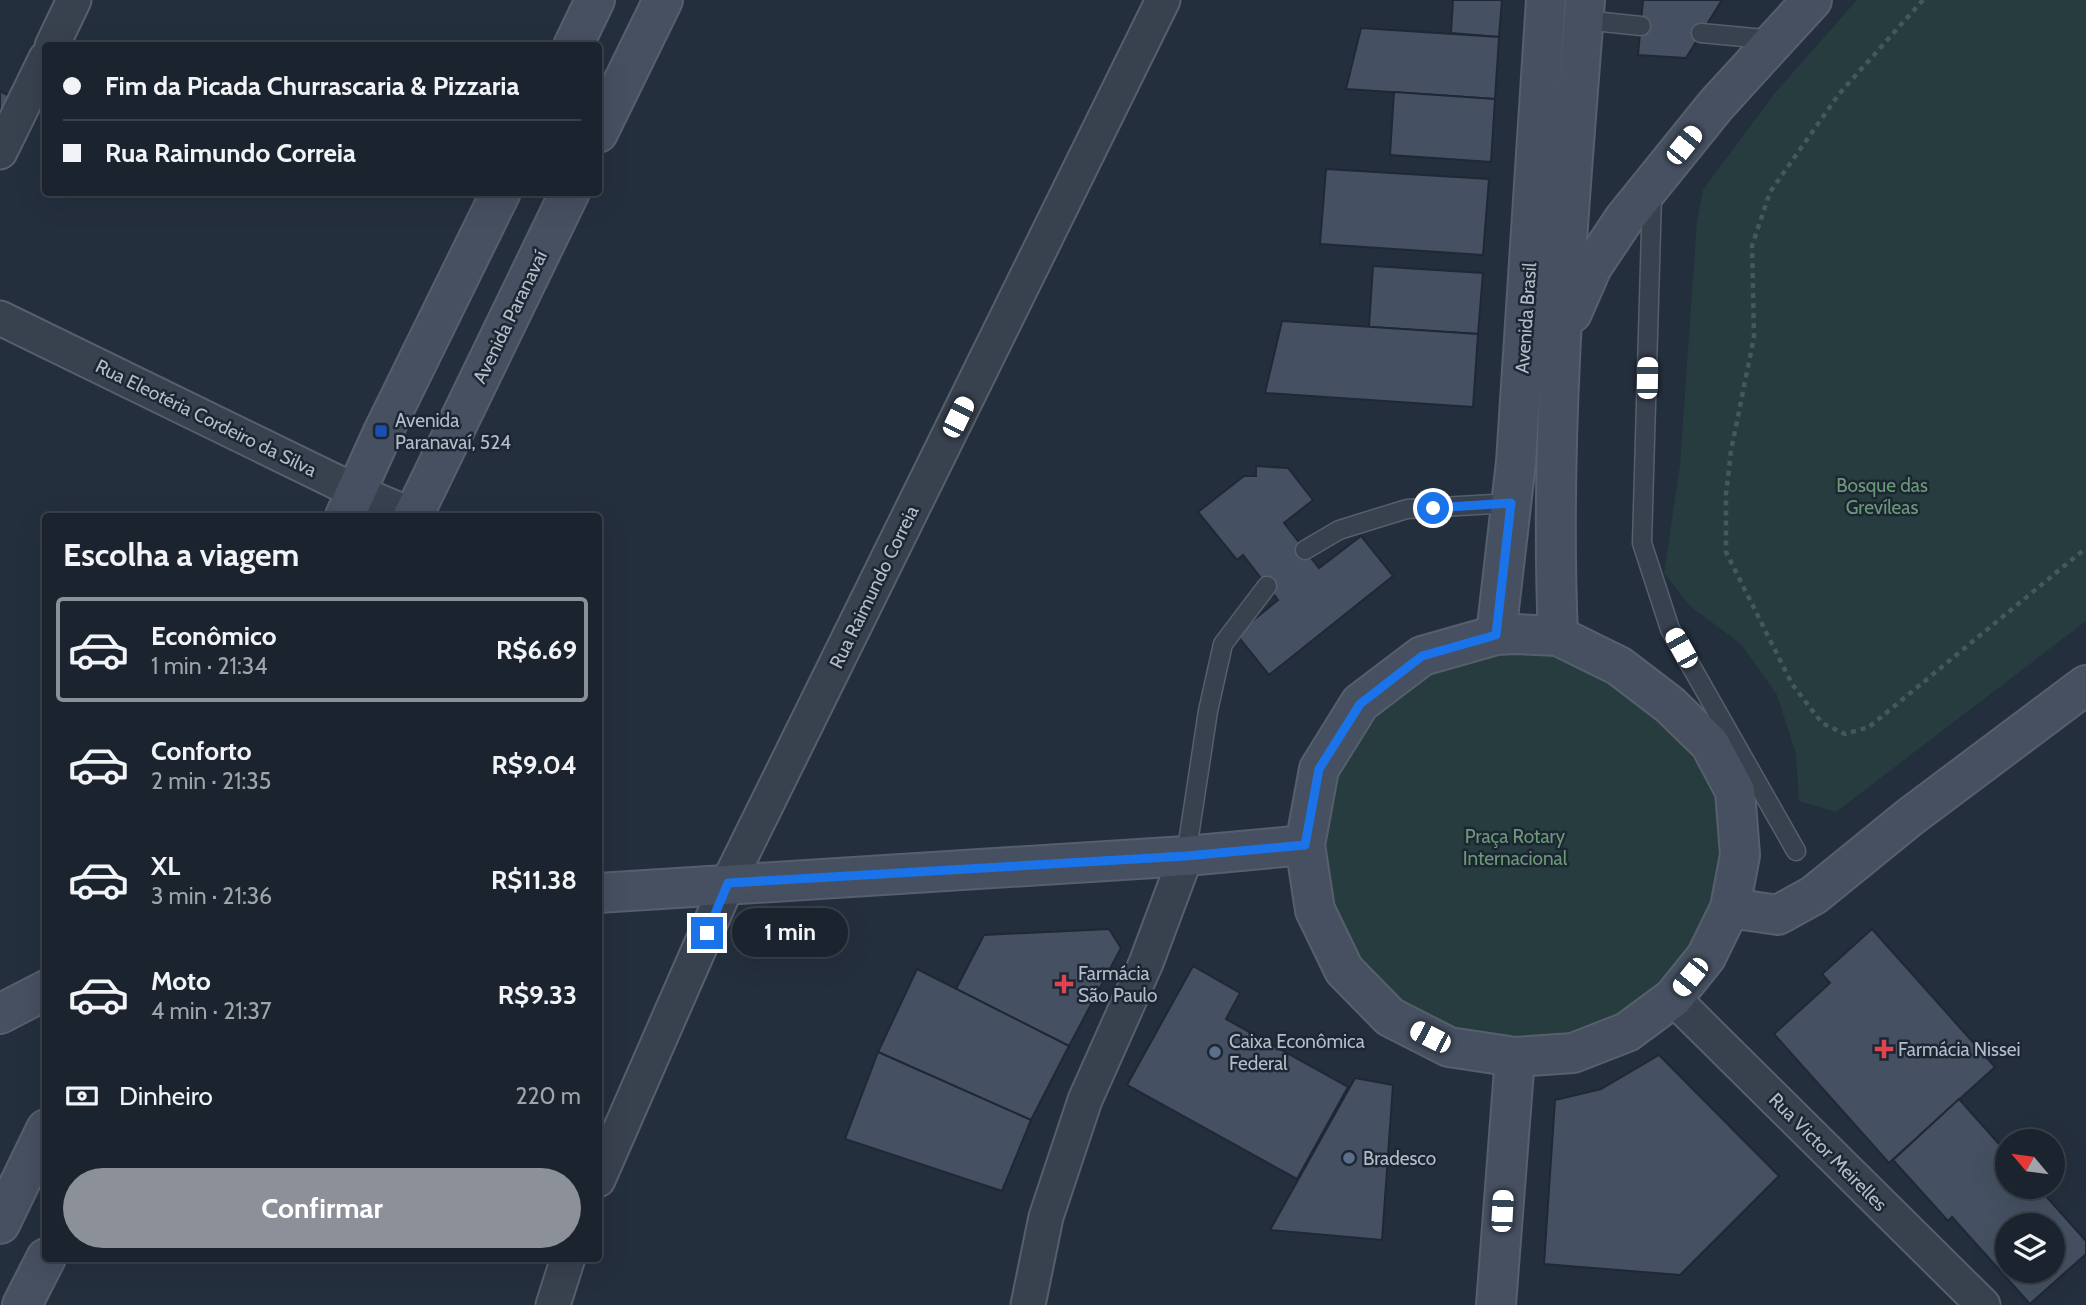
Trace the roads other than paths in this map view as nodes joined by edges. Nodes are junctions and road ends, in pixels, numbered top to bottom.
1 (74, 0) edge
2 (595, 0) edge
3 (663, 0) edge
4 (1163, 0) edge
5 (1546, 0) edge
6 (1812, 0) edge
7 (1585, 10) edge
8 (1641, 26) dead end
9 (1702, 33) dead end
10 (1775, 40) junction
11 (54, 42) edge
12 (575, 42) edge
13 (42, 66) edge
14 (602, 125) edge
15 (0, 152) edge
16 (1652, 184) junction
17 (499, 196) edge
18 (568, 196) edge
19 (0, 318) edge
20 (1561, 337) junction
21 (1511, 503) junction
22 (351, 504) edge
23 (398, 513) edge
24 (415, 513) edge
25 (1305, 550) dead end
26 (1267, 586) dead end
27 (1496, 635) junction
28 (1558, 636) junction
29 (2086, 685) edge
30 (1720, 719) junction
31 (1724, 771) junction
32 (1305, 845) junction
33 (1796, 851) dead end
34 (1186, 856) junction
35 (728, 883) junction
36 (602, 893) edge
37 (1730, 908) junction
38 (42, 992) edge
39 (1673, 998) junction
40 (0, 1014) edge
41 (1515, 1057) junction
42 (42, 1137) edge
43 (602, 1171) edge
44 (0, 1224) edge
45 (44, 1262) edge
46 (567, 1262) edge
47 (1968, 1298) edge
48 (22, 1305) edge
49 (553, 1305) edge
50 (1028, 1305) edge
51 (1496, 1305) edge

1 - 11 street
2 - 12 main road
3 - 14 main road
4 - 35 street, Rua Raimundo Correia
5 - 21 main road, Avenida Brasil
6 - 10 main road
7 - 8 lane
7 - 20 main road, Avenida Brasil
9 - 10 lane
10 - 16 main road
13 - 15 street
16 - 20 main road
16 - 30 lane
17 - 22 main road
18 - 24 main road, Avenida Paranavaí
19 - 22 street, Rua Eleotéria Cordeiro da Silva
20 - 28 main road, Avenida Brasil
21 - 25 lane
21 - 27 main road, Avenida Brasil
22 - 23 street, Rua Eleotéria Cordeiro da Silva
26 - 34 lane
27 - 28 main road
27 - 32 main road
28 - 31 main road
29 - 37 main road
30 - 31 lane
30 - 33 lane
31 - 37 main road
32 - 34 main road
32 - 41 main road
34 - 35 main road
34 - 50 street
35 - 36 main road
35 - 43 street, Rua Raimundo Correia
37 - 39 main road
38 - 40 main road
39 - 41 main road
39 - 47 street, Rua Victor Meirelles
41 - 51 main road
42 - 44 main road
45 - 48 main road
46 - 49 street

